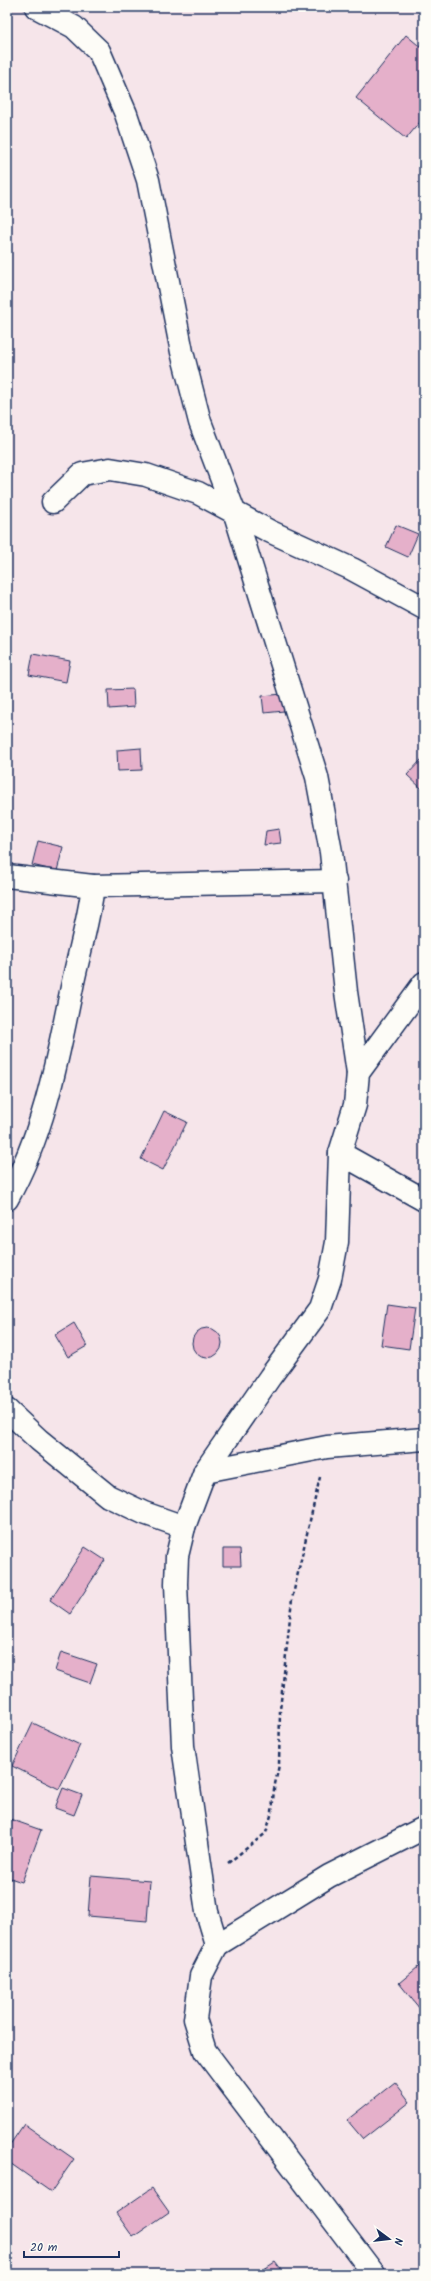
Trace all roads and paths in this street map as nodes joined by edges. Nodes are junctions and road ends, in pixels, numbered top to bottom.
1 (36, 7) edge
2 (53, 502) dead end
3 (235, 514) junction
4 (424, 608) edge
5 (7, 876) edge
6 (335, 881) junction
7 (93, 886) junction
8 (424, 983) edge
9 (358, 1073) junction
10 (340, 1153) junction
11 (7, 1199) edge
12 (424, 1200) edge
13 (7, 1410) edge
14 (424, 1439) edge
15 (327, 1447) junction
16 (205, 1471) junction
17 (184, 1527) junction
18 (424, 1828) edge
19 (203, 1883) junction
20 (217, 1945) junction
21 (374, 2274) edge

1 - 3 street
2 - 3 street
3 - 4 street
3 - 6 street
5 - 7 street
6 - 7 street
6 - 9 street
7 - 11 street
8 - 9 street
9 - 10 street
10 - 12 street
10 - 16 street
13 - 17 street
14 - 15 street
15 - 16 street
15 - 19 path
16 - 17 street
17 - 19 street
18 - 20 street
19 - 20 street
20 - 21 street

